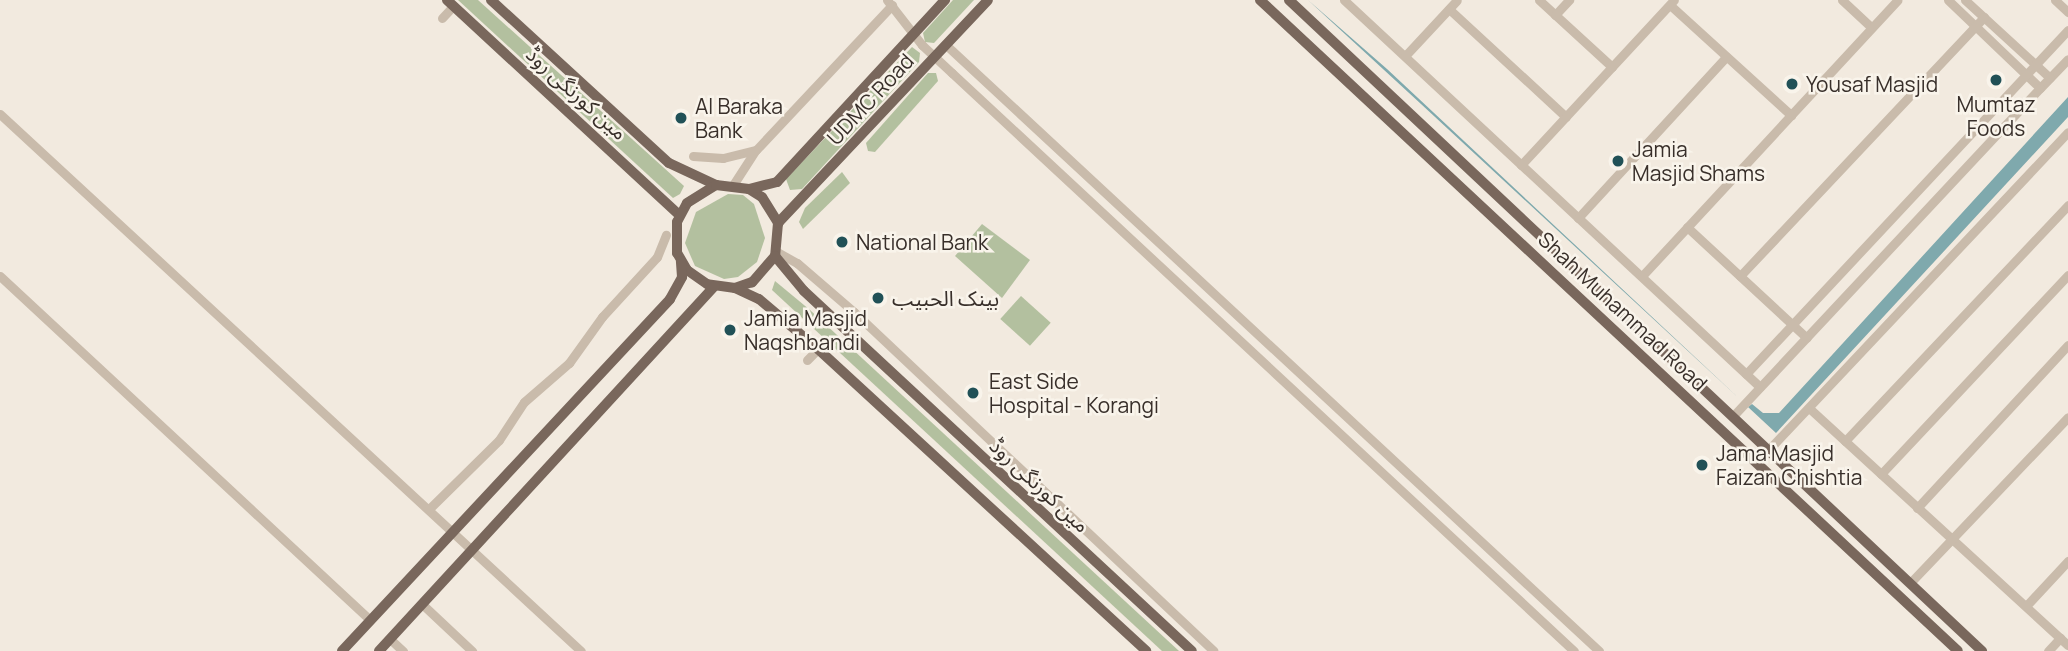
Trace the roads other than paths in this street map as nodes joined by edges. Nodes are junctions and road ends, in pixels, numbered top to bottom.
1 (491, 0) edge
2 (945, 0) edge
3 (988, 0) edge
4 (1260, 0) edge
5 (1289, 0) edge
6 (1344, 0) edge
7 (1457, 0) edge
8 (1539, 0) edge
9 (1569, 0) edge
10 (1842, 0) edge
11 (1898, 0) edge
12 (1948, 0) edge
13 (1965, 0) edge
14 (2055, 0) edge
15 (890, 2) edge
16 (1672, 2) edge
17 (450, 3) edge
18 (1449, 9) junction
19 (2068, 12) edge
20 (1555, 15) junction
21 (1984, 17) junction
22 (442, 18) dead end
23 (1871, 27) junction
24 (1976, 27) junction
25 (2068, 30) edge
26 (914, 34) junction
27 (946, 45) junction
28 (1405, 56) junction
29 (935, 57) junction
30 (1726, 57) junction
31 (2068, 59) edge
32 (2036, 66) junction
33 (1612, 67) junction
34 (2027, 75) junction
35 (2050, 78) junction
36 (2040, 88) junction
37 (0, 114) edge
38 (1791, 115) junction
39 (1566, 117) junction
40 (2068, 132) edge
41 (756, 150) junction
42 (693, 156) dead end
43 (1521, 165) junction
44 (716, 185) junction
45 (733, 185) junction
46 (749, 188) junction
47 (2068, 205) edge
48 (680, 215) junction
49 (1578, 218) junction
50 (778, 223) junction
51 (1687, 227) junction
52 (1164, 251) junction
53 (776, 254) junction
54 (681, 261) junction
55 (1153, 263) junction
56 (2068, 275) edge
57 (0, 276) edge
58 (1642, 276) junction
59 (1740, 276) junction
60 (715, 286) junction
61 (735, 288) junction
62 (1793, 325) junction
63 (1248, 326) junction
64 (1807, 338) junction
65 (1236, 339) junction
66 (2068, 345) edge
67 (818, 349) junction
68 (807, 360) dead end
69 (1746, 374) junction
70 (929, 385) junction
71 (1760, 387) junction
72 (916, 397) junction
73 (1809, 408) junction
74 (1736, 412) junction
75 (2068, 417) edge
76 (1362, 430) junction
77 (1845, 441) junction
78 (1350, 444) junction
79 (1769, 450) junction
80 (1757, 462) junction
81 (1881, 474) junction
82 (1436, 499) junction
83 (1917, 508) junction
84 (429, 509) junction
85 (1423, 512) junction
86 (454, 532) junction
87 (1953, 541) junction
88 (472, 550) junction
89 (2068, 561) edge
90 (1516, 574) junction
91 (1910, 583) junction
92 (1505, 586) junction
93 (422, 604) junction
94 (2026, 606) junction
95 (370, 620) junction
96 (390, 639) junction
97 (2065, 639) edge
98 (342, 651) edge
99 (379, 651) edge
100 (403, 651) edge
101 (472, 651) edge
102 (581, 651) edge
103 (1146, 651) edge
104 (1192, 651) edge
105 (1214, 651) edge
106 (1574, 651) edge
107 (1599, 651) edge
108 (1958, 651) edge
109 (1982, 651) edge
110 (2048, 651) edge

1 - 44 main road, مین کورنگی روڈ
2 - 26 main road, UDMC Road
3 - 27 main road, UDMC Road
4 - 80 main road, Shah Muhammad Road
5 - 74 main road, Shah Muhammad Road
6 - 28 street
7 - 18 street
8 - 20 street
9 - 20 street
10 - 23 street
11 - 23 street
12 - 24 street
13 - 21 street
14 - 19 street
15 - 26 street
15 - 41 street
16 - 30 street
16 - 33 street
17 - 22 street
17 - 48 main road, مین کورنگی روڈ
18 - 28 street
18 - 39 street
20 - 33 street
21 - 24 street
21 - 32 street
23 - 38 street
24 - 34 street
24 - 59 street
25 - 32 street
26 - 29 street
26 - 46 main road, UDMC Road
27 - 29 main road, UDMC Road
27 - 52 street
28 - 43 street
29 - 50 main road, UDMC Road
29 - 55 street
30 - 38 street
30 - 49 street
31 - 35 street
32 - 34 street
32 - 35 street
33 - 39 street
34 - 36 street
34 - 62 street
35 - 36 street
36 - 64 street
37 - 84 street
38 - 51 street
39 - 43 street
40 - 73 street
41 - 42 street
41 - 45 street
43 - 49 street
44 - 45 main road
44 - 48 main road
45 - 46 main road
46 - 50 main road
47 - 77 street
48 - 54 main road
49 - 58 street
50 - 53 main road
51 - 58 street
51 - 59 street
52 - 55 street
52 - 63 street
53 - 61 main road
53 - 70 street
53 - 72 main road, مین کورنگی روڈ
54 - 60 main road
54 - 84 street
54 - 86 main road
55 - 65 street
56 - 81 street
57 - 95 street
58 - 69 street
59 - 62 street
60 - 61 main road
60 - 88 main road
61 - 67 main road
62 - 64 street
62 - 69 street
63 - 65 street
63 - 76 street
64 - 71 street
65 - 78 street
66 - 83 street
67 - 68 street
67 - 103 main road
69 - 71 street
70 - 72 street
70 - 105 street
71 - 74 street
72 - 104 main road, مین کورنگی روڈ
73 - 77 street
73 - 79 street
74 - 79 main road, Shah Muhammad Road
75 - 87 street
76 - 78 street
76 - 82 street
77 - 81 street
78 - 85 street
79 - 80 street
79 - 91 main road, Shah Muhammad Road
80 - 108 main road, Shah Muhammad Road
81 - 83 street
82 - 85 street
82 - 90 street
83 - 87 street
84 - 86 street
85 - 92 street
86 - 88 street
86 - 95 main road
87 - 91 street
87 - 94 street
88 - 93 main road
88 - 102 street
89 - 94 street
90 - 92 street
90 - 107 street
91 - 109 main road, Shah Muhammad Road
92 - 106 street
93 - 96 main road
93 - 101 street
94 - 97 street
95 - 98 main road
96 - 99 main road
96 - 100 street
97 - 110 street

